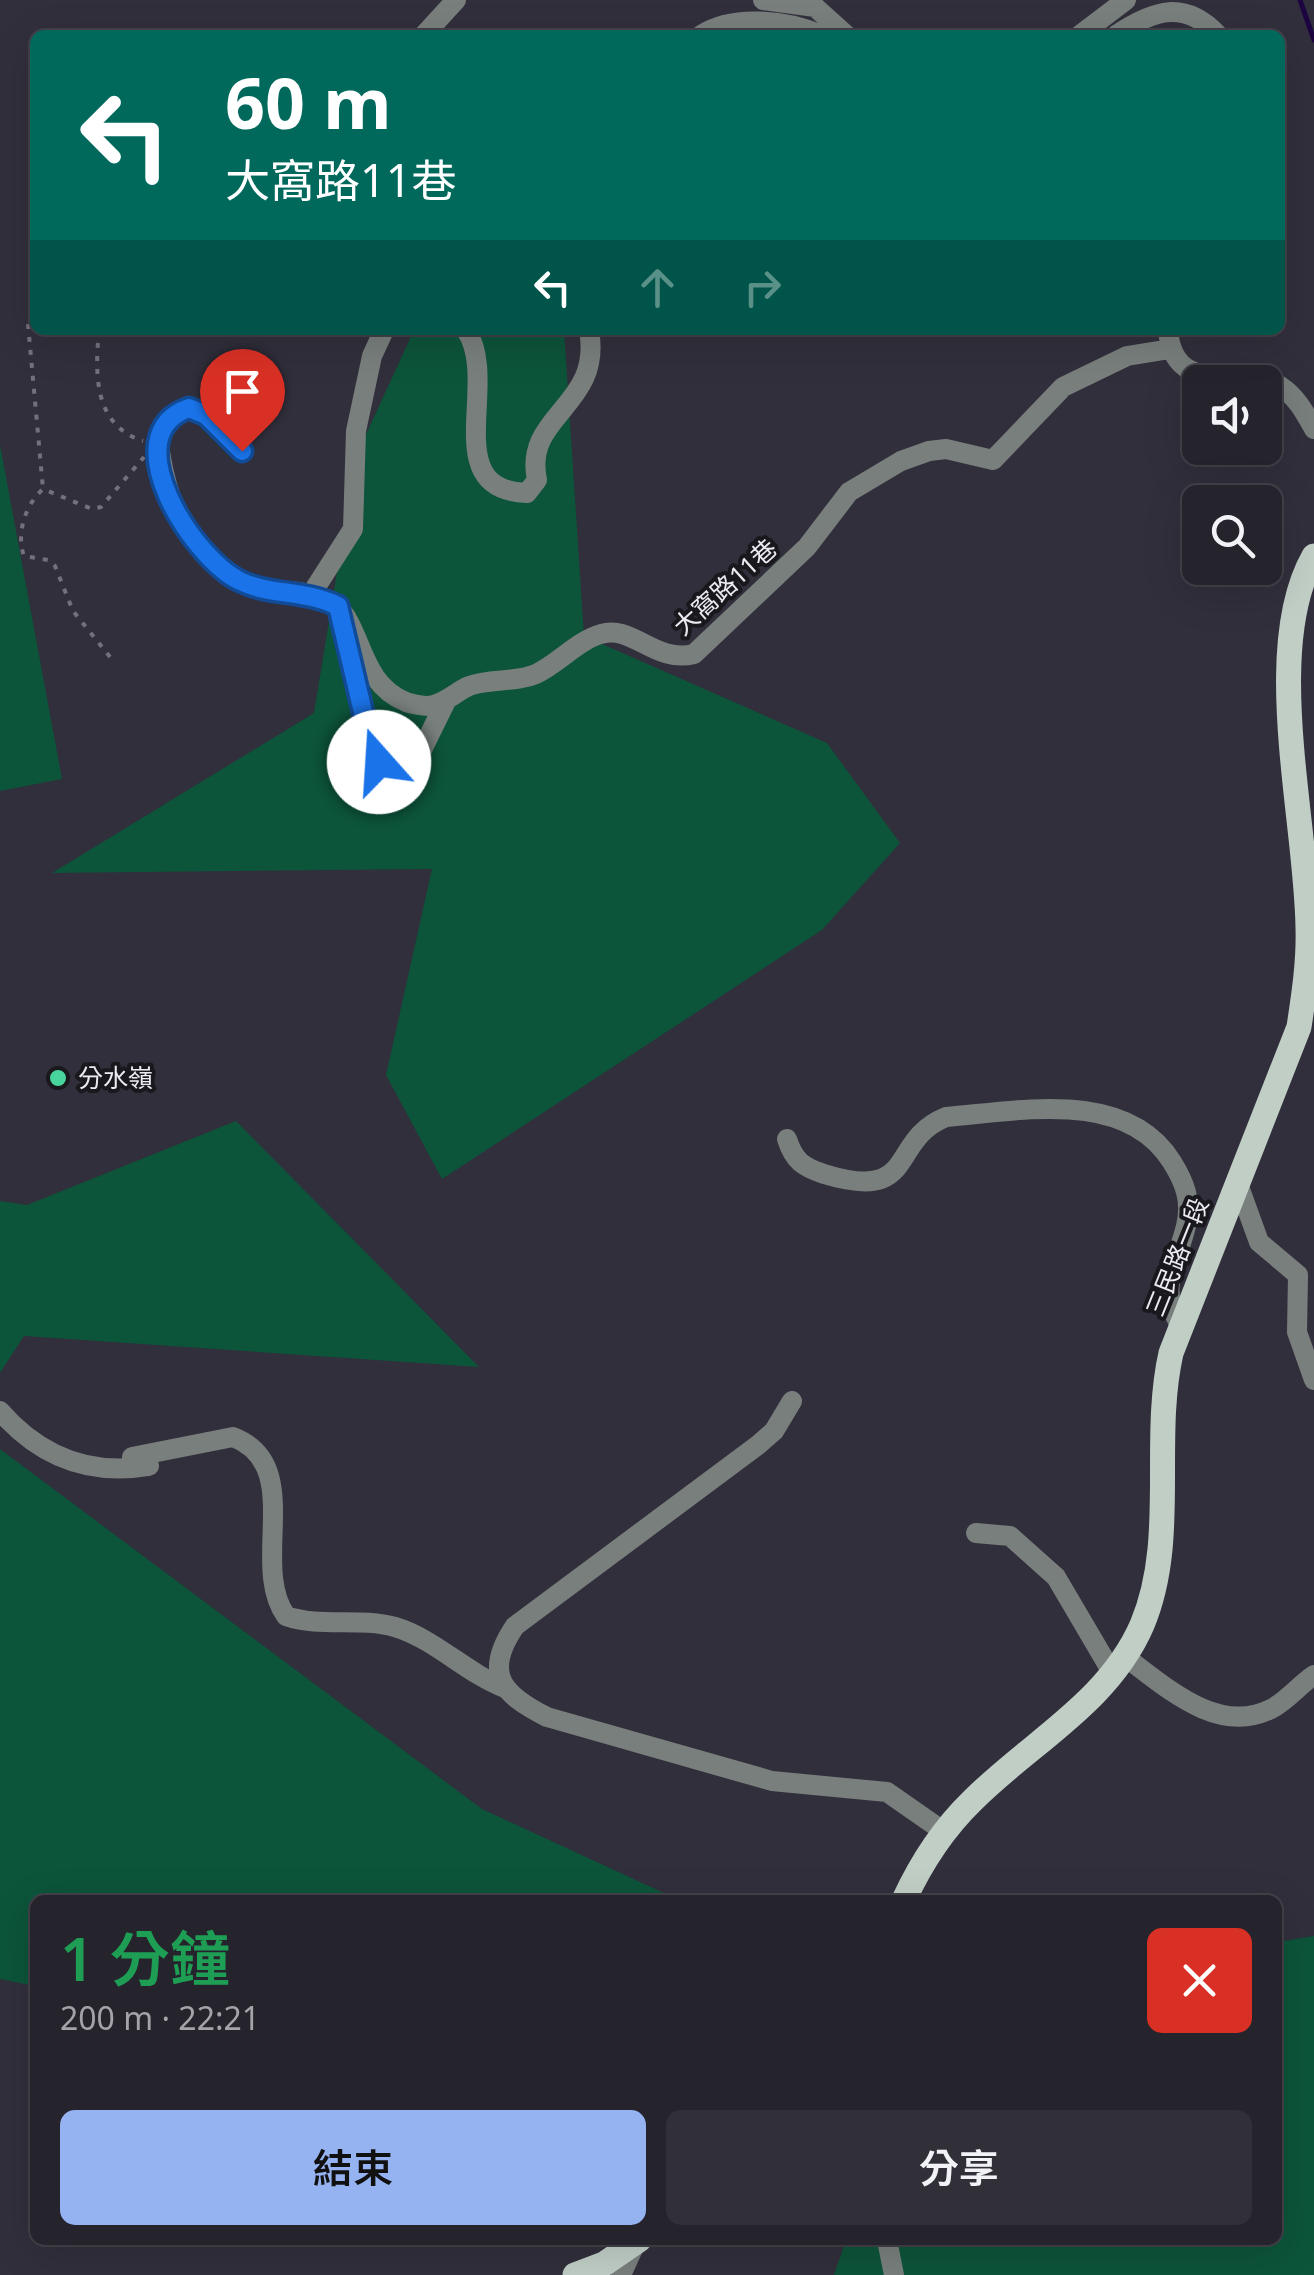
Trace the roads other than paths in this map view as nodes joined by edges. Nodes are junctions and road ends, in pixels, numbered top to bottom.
1 (456, 0) edge
2 (764, 0) edge
3 (1126, 0) edge
4 (429, 30) edge
5 (708, 30) edge
6 (803, 30) edge
7 (842, 30) edge
8 (1087, 30) edge
9 (1124, 30) edge
10 (1214, 30) edge
11 (382, 335) edge
12 (468, 335) edge
13 (590, 335) edge
14 (1169, 339) edge
15 (1314, 428) edge
16 (242, 451) dead end
17 (1314, 556) edge
18 (312, 593) junction
19 (338, 606) junction
20 (446, 701) junction
21 (787, 1138) dead end
22 (1238, 1184) junction
23 (1181, 1328) junction
24 (1314, 1380) edge
25 (792, 1402) dead end
26 (0, 1411) edge
27 (205, 1442) junction
28 (132, 1457) dead end
29 (976, 1533) dead end
30 (1119, 1665) junction
31 (1314, 1674) edge
32 (505, 1688) junction
33 (943, 1831) junction
34 (907, 1895) edge
35 (631, 2245) edge
36 (635, 2245) edge
37 (887, 2245) edge
38 (575, 2275) edge
39 (621, 2275) edge
40 (894, 2275) edge

1 - 4 street
2 - 7 street
3 - 8 street
5 - 6 street
9 - 10 street
11 - 18 street
12 - 13 street
14 - 15 street
14 - 20 street, 大窩路11巷
16 - 18 street
17 - 22 main road, 三民路一段
18 - 19 street
19 - 20 street, 大窩路11巷
19 - 20 street
21 - 23 street
22 - 23 main road, 三民路一段
22 - 24 street
23 - 30 main road, 三民路一段
25 - 32 street
26 - 27 street
27 - 28 street
27 - 32 street
29 - 30 street
30 - 31 street
30 - 33 main road, 三民路一段
32 - 33 street
33 - 34 main road, 三民路一段
35 - 38 main road
36 - 39 street
37 - 40 street

